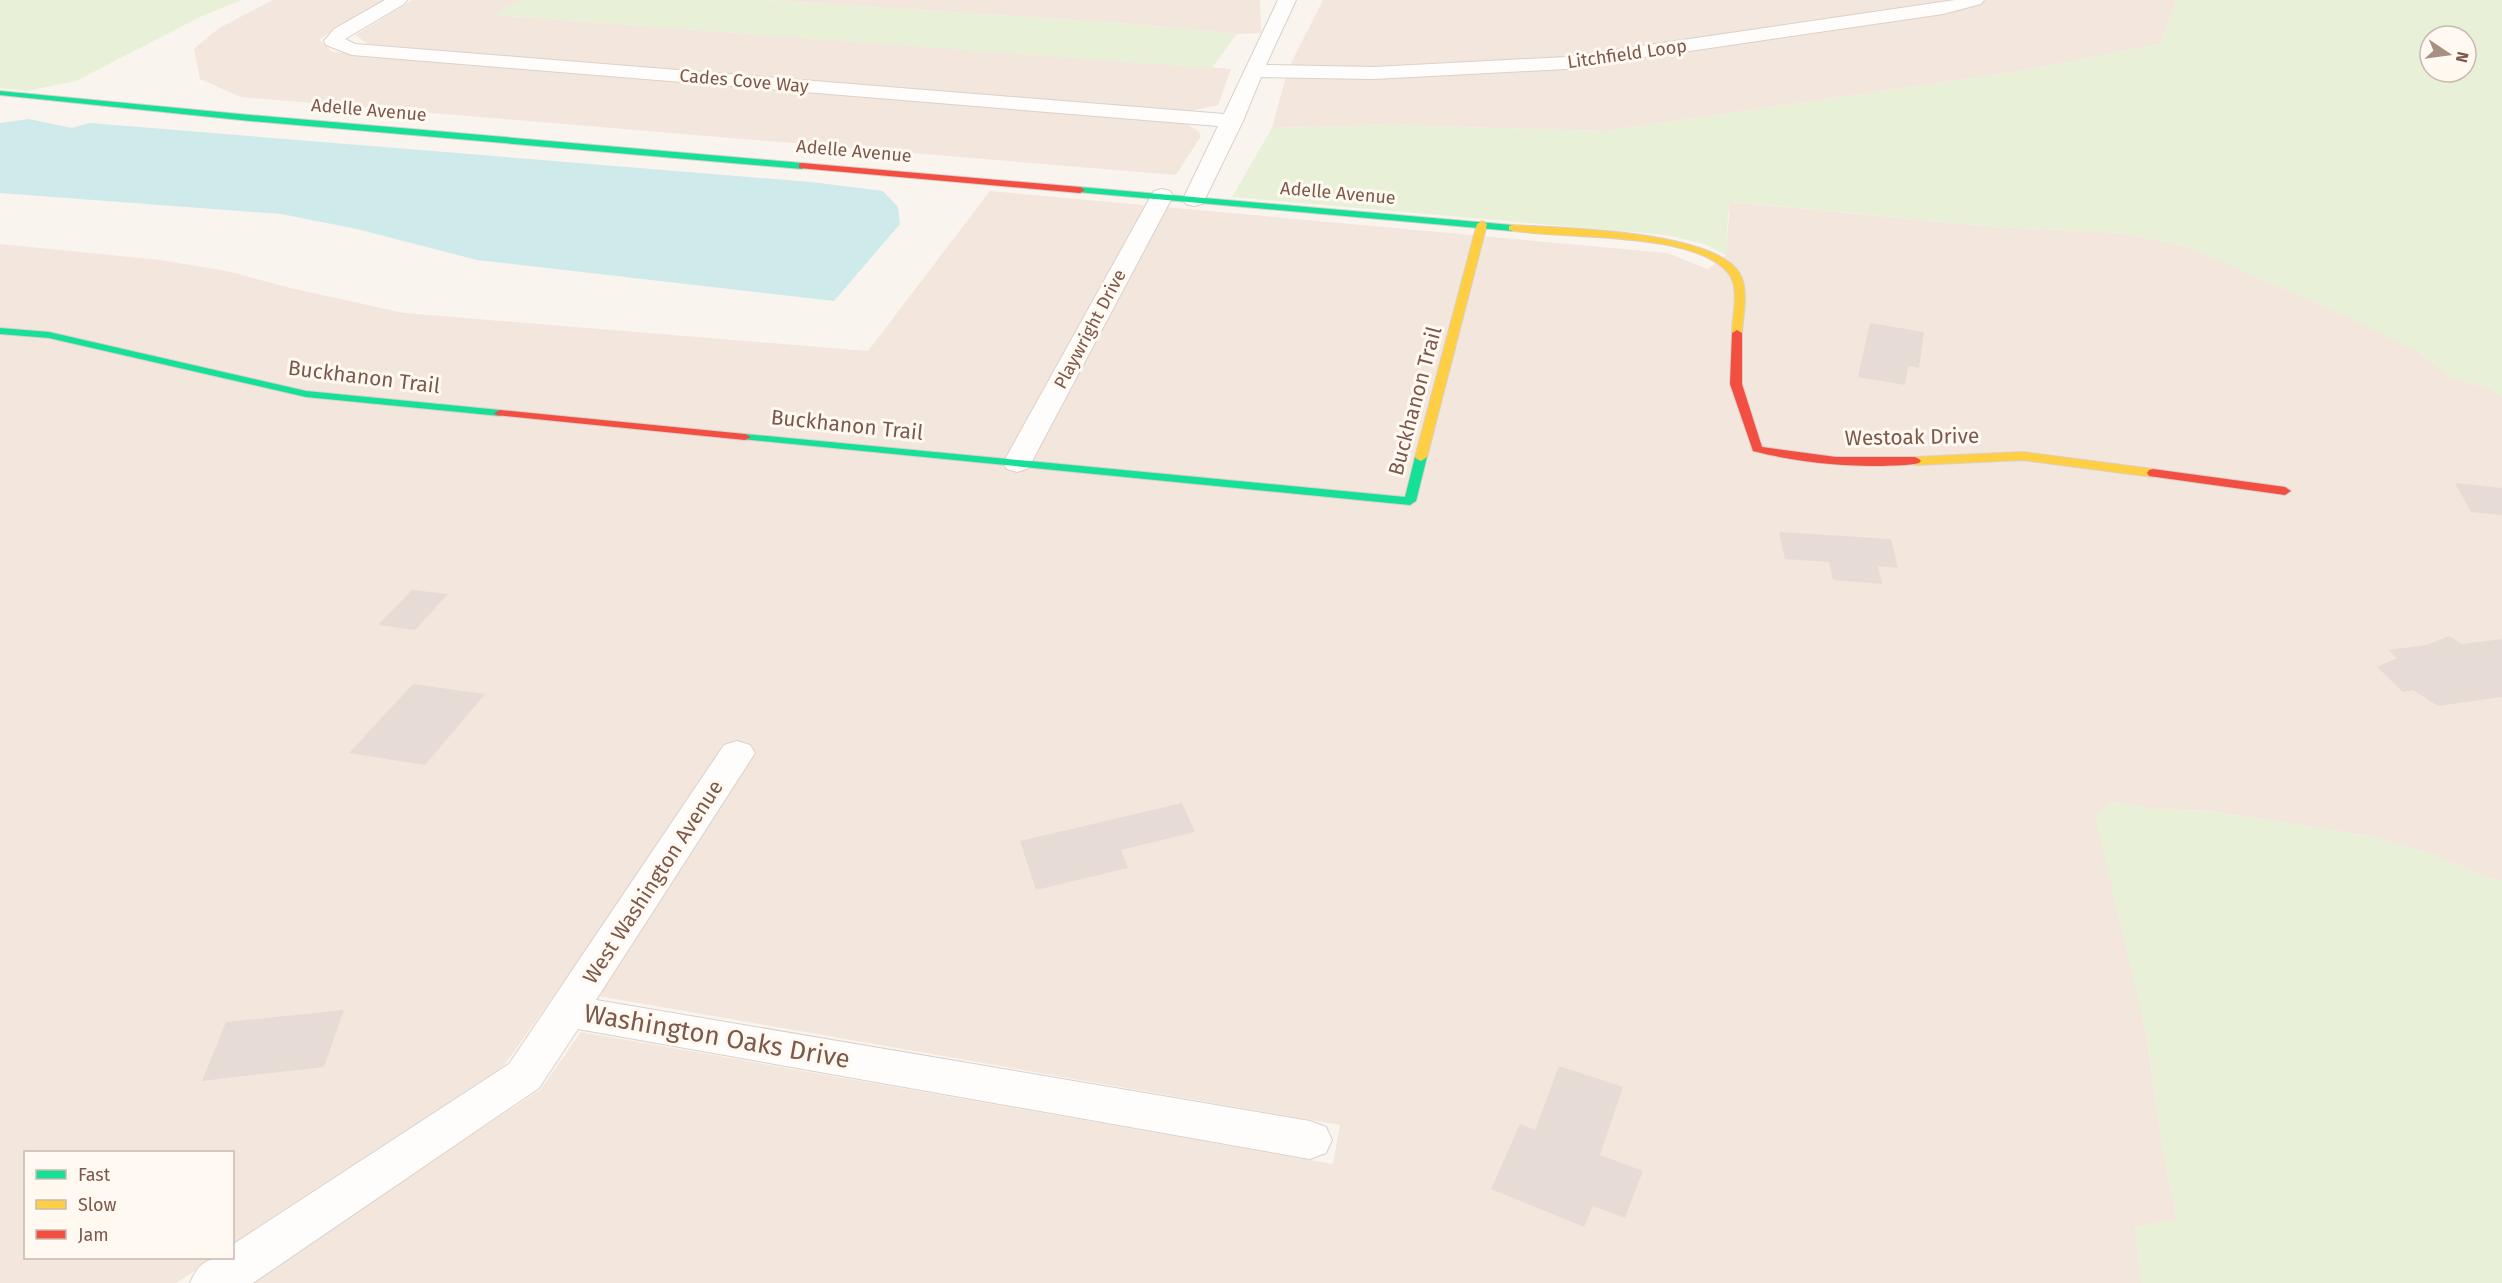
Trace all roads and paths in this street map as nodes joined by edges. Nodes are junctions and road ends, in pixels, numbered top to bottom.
1 (398, 0) edge
2 (1287, 0) edge
3 (1304, 0) edge
4 (1975, 0) edge
5 (1253, 71) junction
6 (1274, 73) junction
7 (0, 93) edge
8 (1233, 121) junction
9 (1240, 147) dead end
10 (1226, 179) dead end
11 (1162, 196) junction
12 (1194, 198) junction
13 (1216, 201) junction
14 (1482, 224) junction
15 (1703, 252) joint
16 (0, 331) edge
17 (1017, 463) junction
18 (2285, 491) dead end
19 (737, 753) dead end
20 (569, 1011) junction
21 (1310, 1140) dead end
22 (214, 1283) edge

1 - 8 street, Cades Cove Way
2 - 5 street
3 - 6 street
4 - 6 street, Litchfield Loop
5 - 6 street, Litchfield Loop
5 - 8 street
6 - 9 street
7 - 11 street, Adelle Avenue
8 - 12 street
10 - 13 street
11 - 12 street, Adelle Avenue
11 - 17 street, Playwright Drive
12 - 13 street, Adelle Avenue
13 - 14 street, Adelle Avenue
14 - 15 street, Adelle Avenue
14 - 17 street, Buckhanon Trail
15 - 18 street, Westoak Drive
16 - 17 street, Buckhanon Trail
19 - 20 street, West Washington Avenue
20 - 21 street, Washington Oaks Drive
20 - 22 street, Washington Oaks Drive

